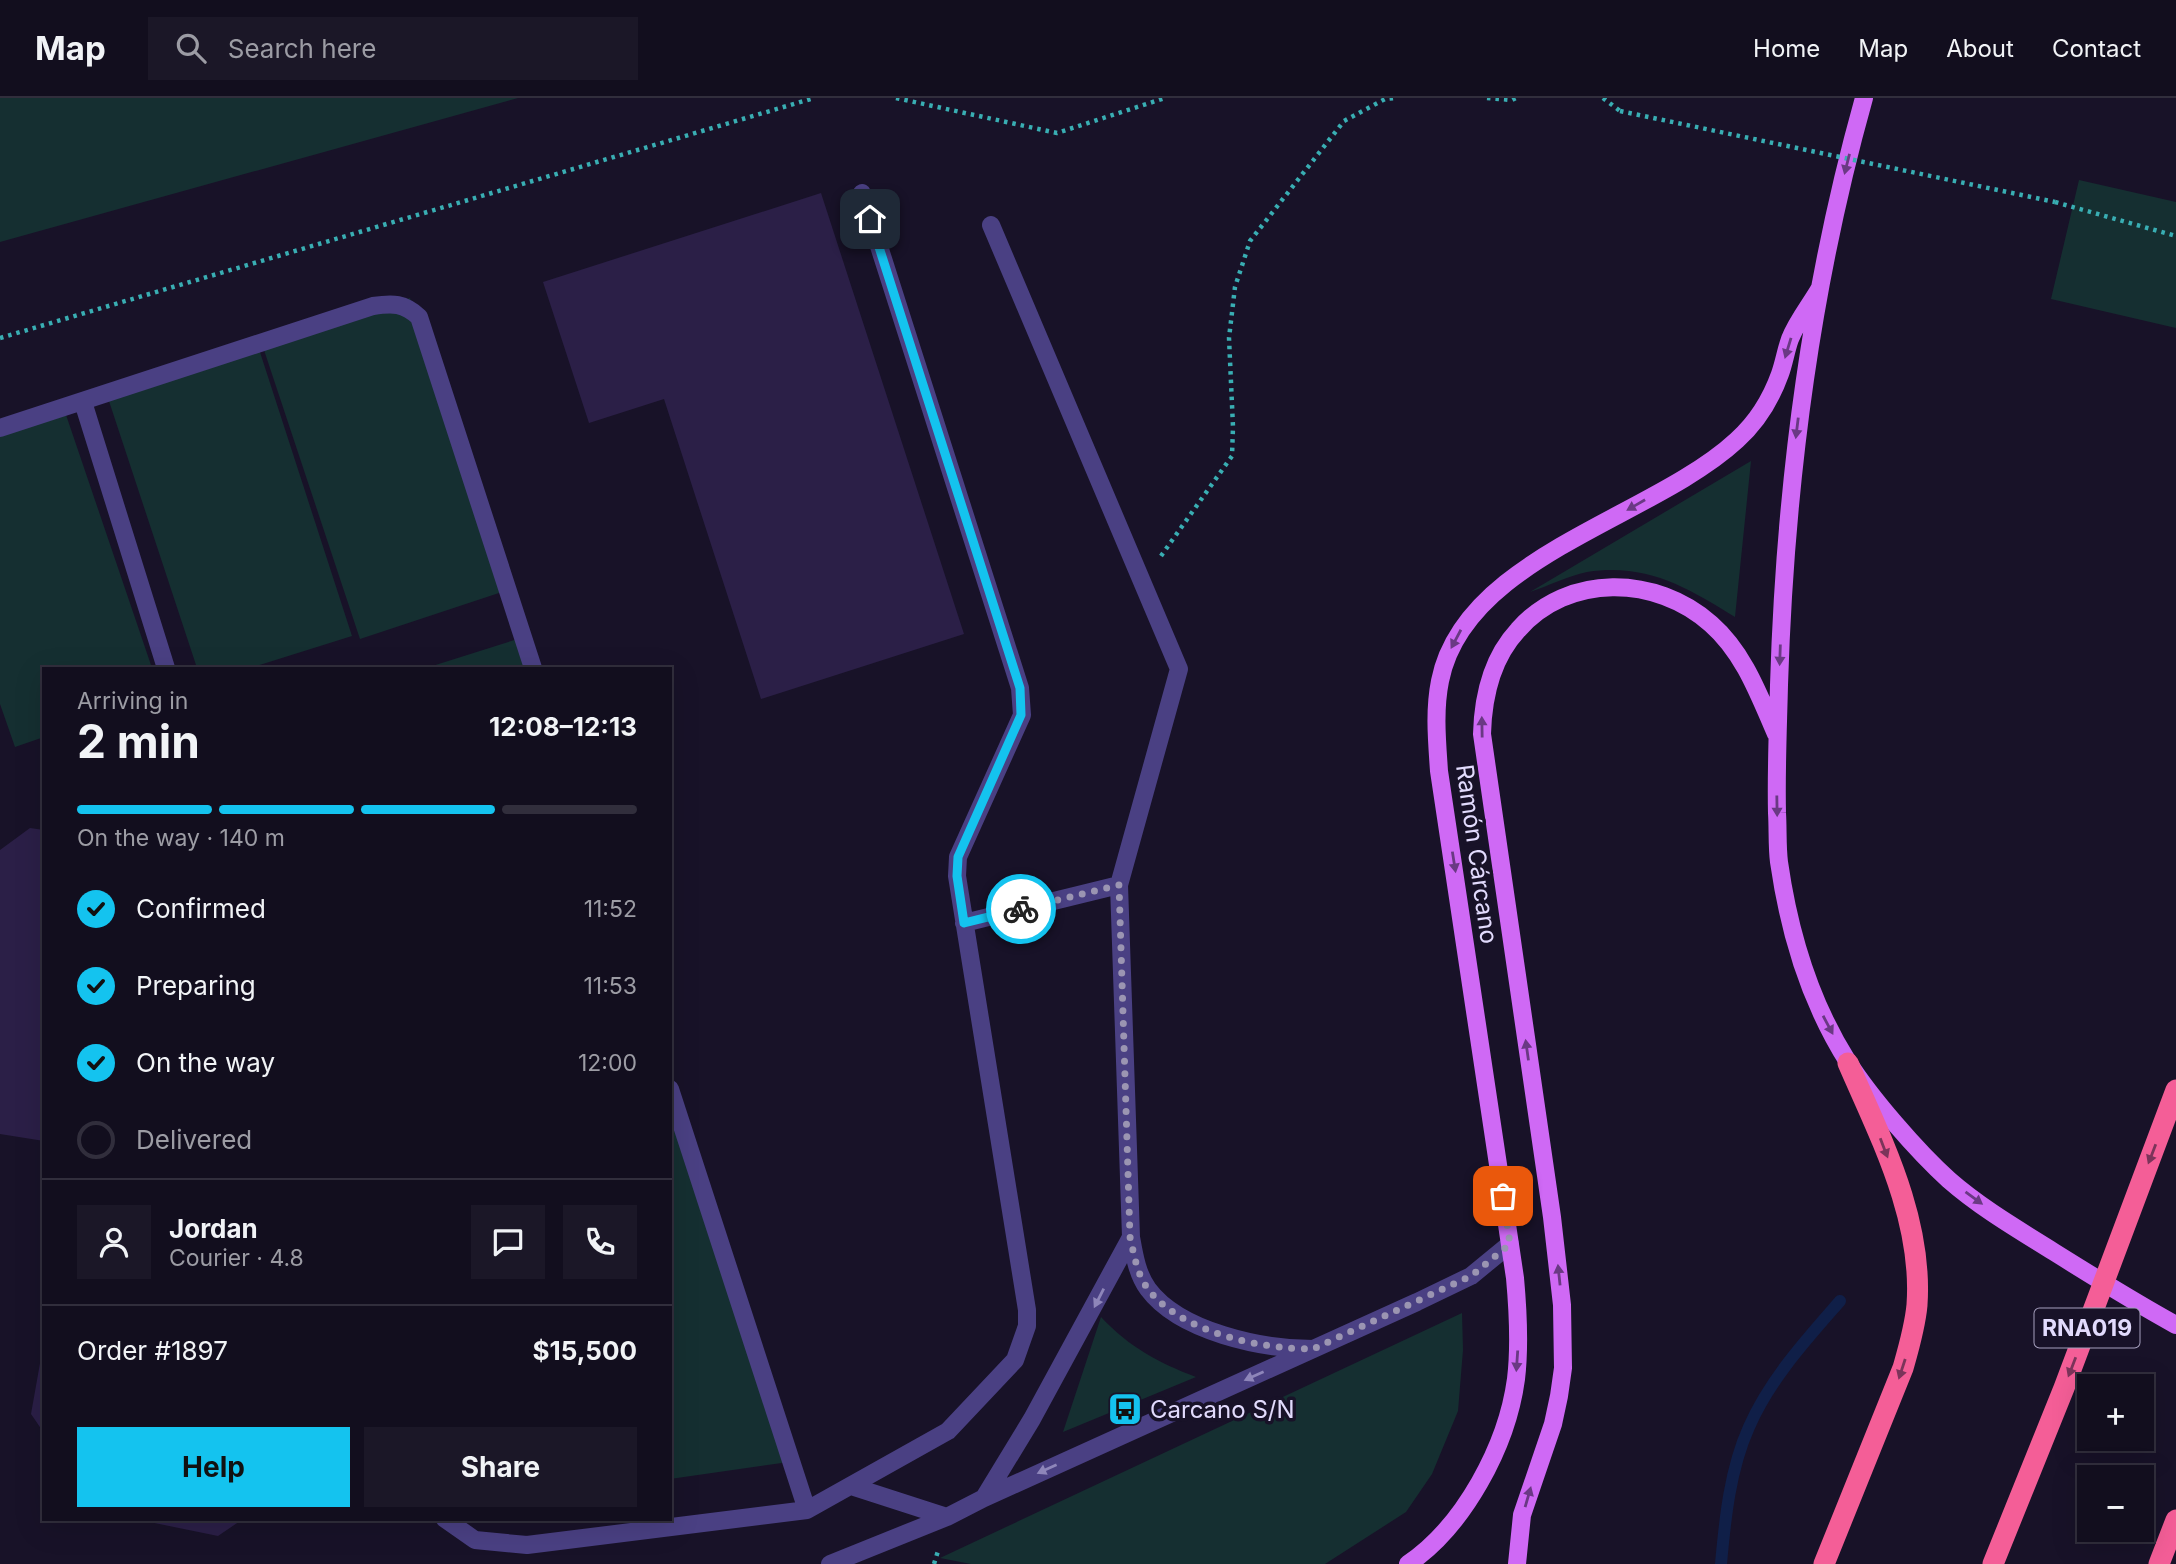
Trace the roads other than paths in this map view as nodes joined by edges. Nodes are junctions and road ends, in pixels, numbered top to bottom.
1 (1864, 98) edge
2 (862, 193) dead end
3 (991, 225) dead end
4 (1821, 288) junction
5 (83, 402) junction
6 (0, 428) edge
7 (166, 667) edge
8 (533, 667) edge
9 (1777, 737) junction
10 (1119, 885) junction
11 (964, 923) junction
12 (1848, 1063) junction
13 (2176, 1090) edge
14 (672, 1095) edge
15 (1130, 1237) junction
16 (1510, 1244) junction
17 (2176, 1325) edge
18 (1313, 1349) junction
19 (851, 1486) junction
20 (984, 1498) junction
21 (807, 1510) junction
22 (947, 1517) junction
23 (2176, 1520) edge
24 (448, 1521) edge
25 (830, 1564) edge
26 (1408, 1564) edge
27 (1517, 1564) edge
28 (1824, 1564) edge
29 (1993, 1564) edge
30 (2159, 1564) edge

1 -> 4 main road
2 - 11 street
3 - 10 street
4 -> 9 main road
4 -> 16 main road, Ramón Cárcano
5 - 6 street
5 - 7 street
5 - 8 street
9 -> 12 main road
27 -> 9 main road, Ramón Cárcano
10 - 11 street
10 - 15 street
11 - 19 street
12 -> 17 main road
12 -> 28 highway
13 -> 29 highway, RNA019, bridge
14 - 21 street
15 - 18 street
15 -> 20 street
16 - 18 street
16 -> 26 main road, Ramón Cárcano
18 -> 20 street
19 - 21 street
19 - 22 street
20 - 22 street
21 - 24 street
22 - 25 street
23 - 30 highway

